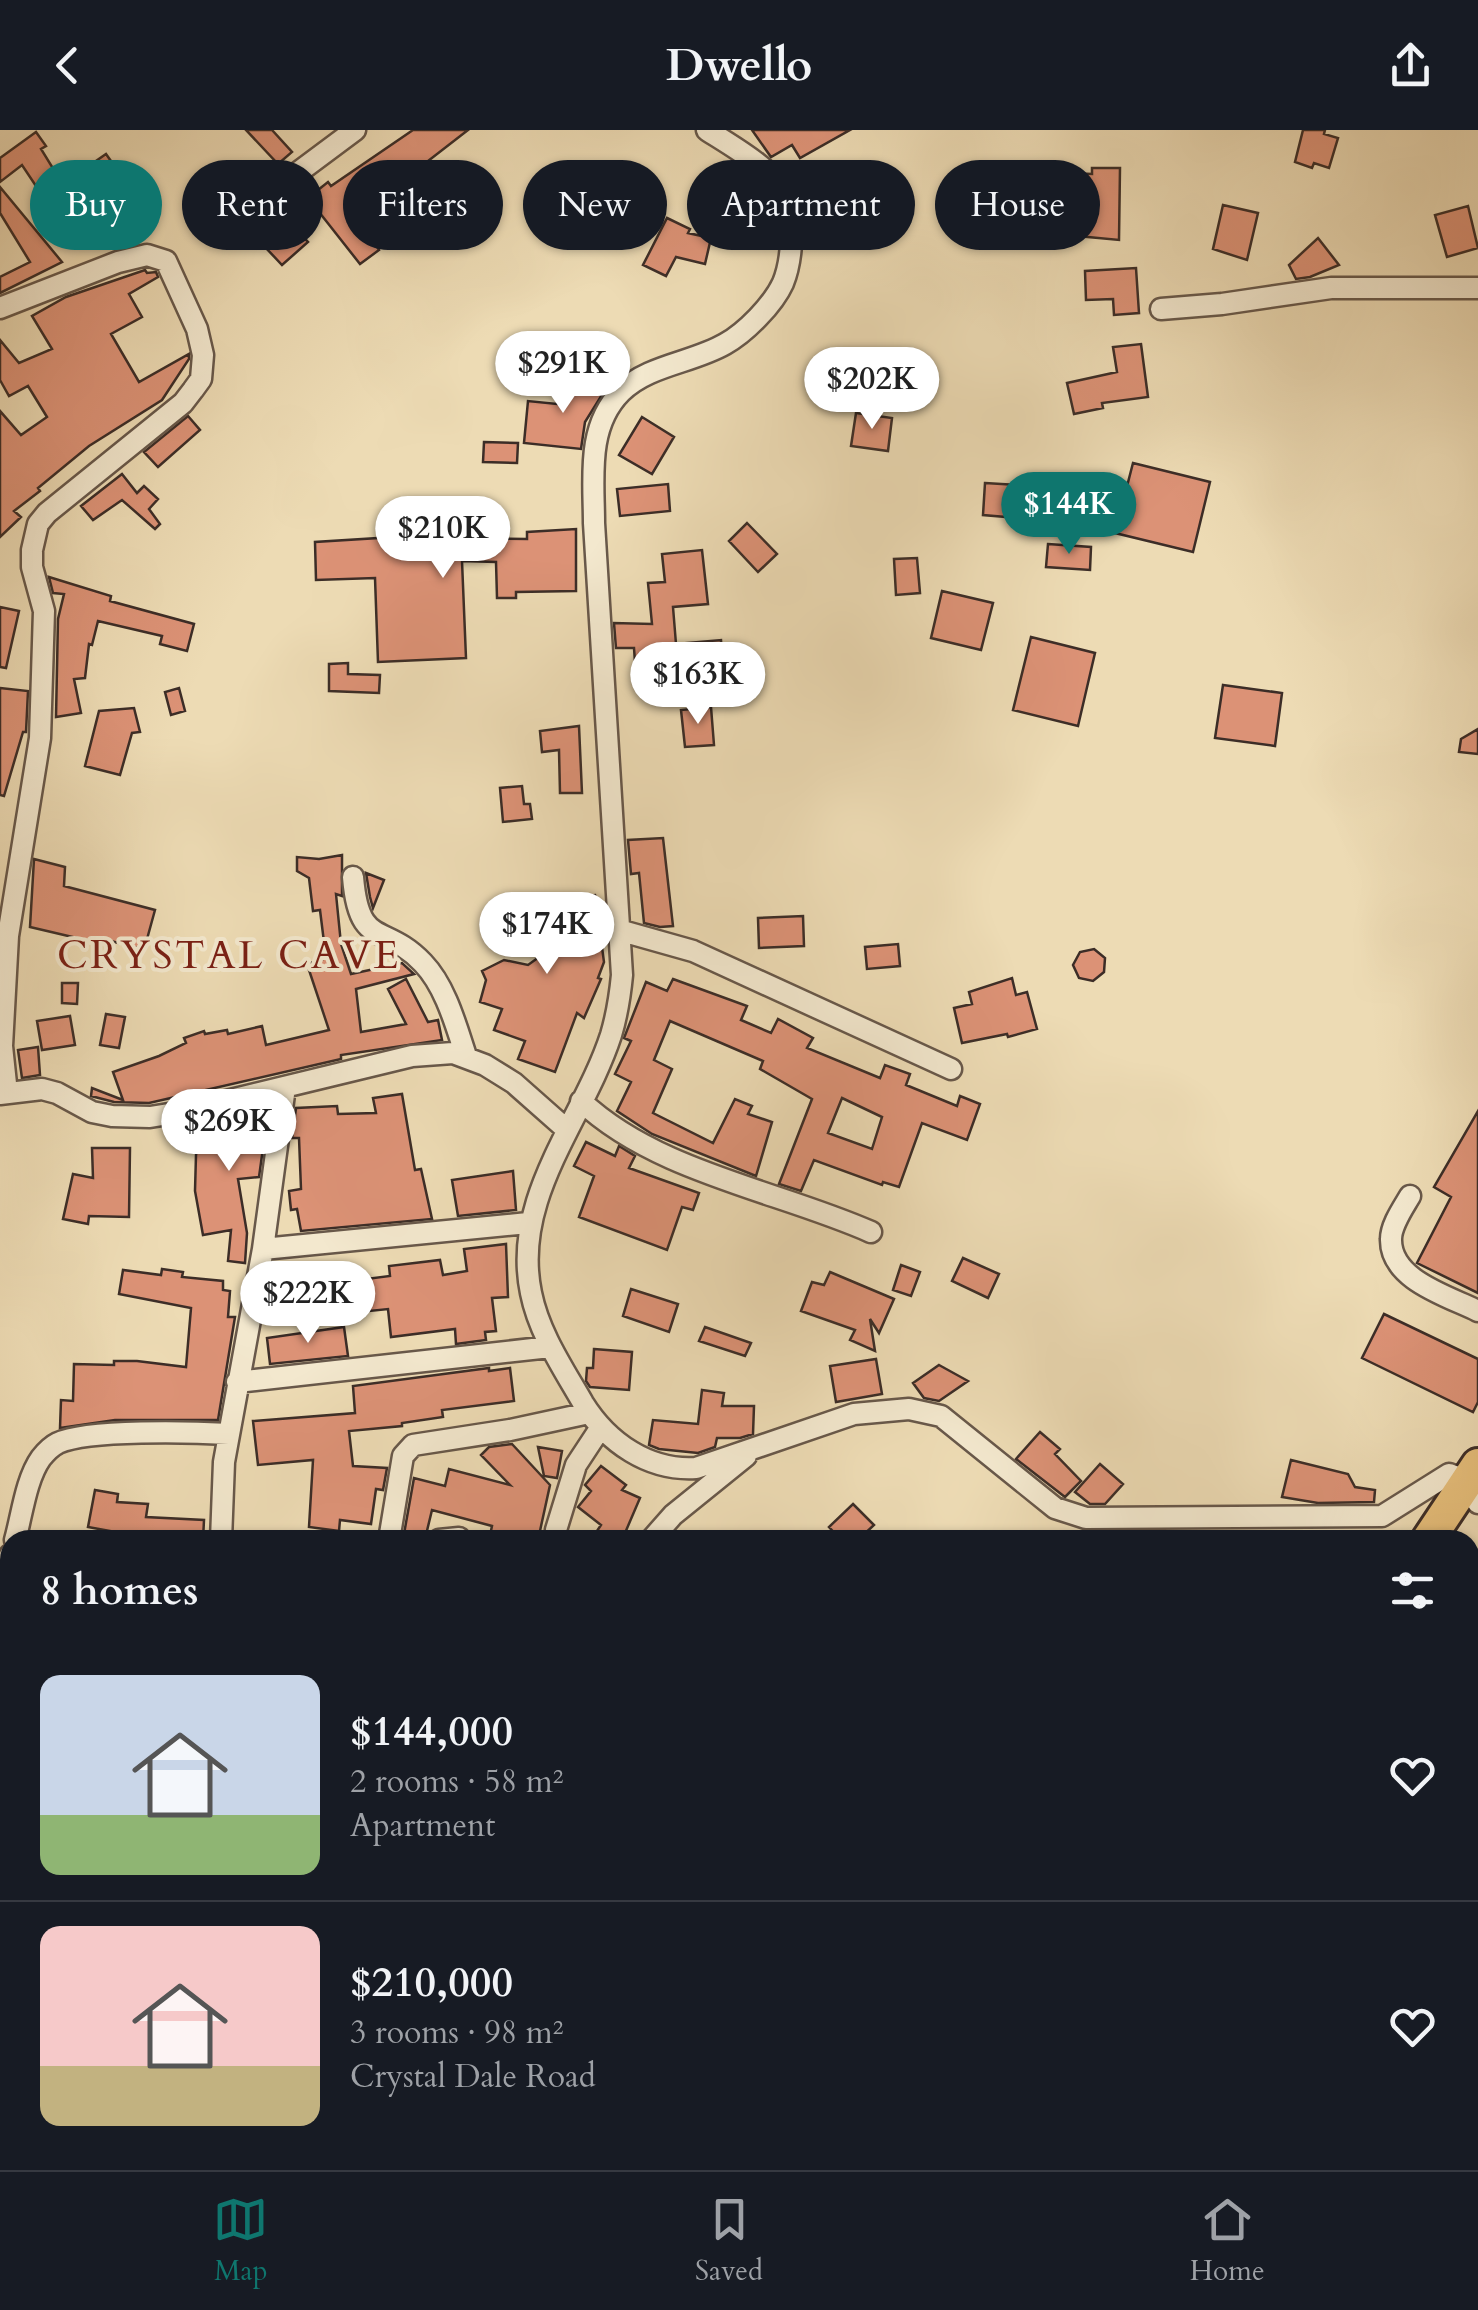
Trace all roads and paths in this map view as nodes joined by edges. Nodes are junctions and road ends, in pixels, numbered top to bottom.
1 (355, 130) edge
2 (707, 130) edge
3 (314, 160) edge
4 (1478, 288) edge
5 (0, 308) edge
6 (1161, 309) dead end
7 (352, 877) dead end
8 (622, 931) junction
9 (466, 1056) junction
10 (951, 1069) dead end
11 (285, 1087) junction
12 (4, 1094) edge
13 (582, 1101) junction
14 (566, 1128) junction
15 (1410, 1196) dead end
16 (528, 1222) junction
17 (871, 1232) dead end
18 (262, 1249) junction
19 (1478, 1311) edge
20 (550, 1347) junction
21 (237, 1382) junction
22 (595, 1420) junction
23 (229, 1434) junction
24 (755, 1448) junction
25 (1475, 1483) edge
26 (18, 1530) edge
27 (221, 1530) edge
28 (391, 1530) edge
29 (556, 1530) dead end
30 (659, 1530) edge
31 (1436, 1530) edge

1 - 3 street
2 - 8 street
4 - 6 street
5 - 12 street
7 - 9 street
8 - 10 street
8 - 13 street
9 - 11 street
9 - 14 street
11 - 12 street
11 - 18 street
13 - 14 street
13 - 17 street
14 - 16 street
15 - 19 street
16 - 18 street
16 - 20 street
18 - 21 street
20 - 21 street
20 - 22 street
21 - 23 street
22 - 24 street
22 - 28 street
22 - 29 street
23 - 26 street
23 - 27 street
24 - 25 street
24 - 30 street
25 - 31 main road

